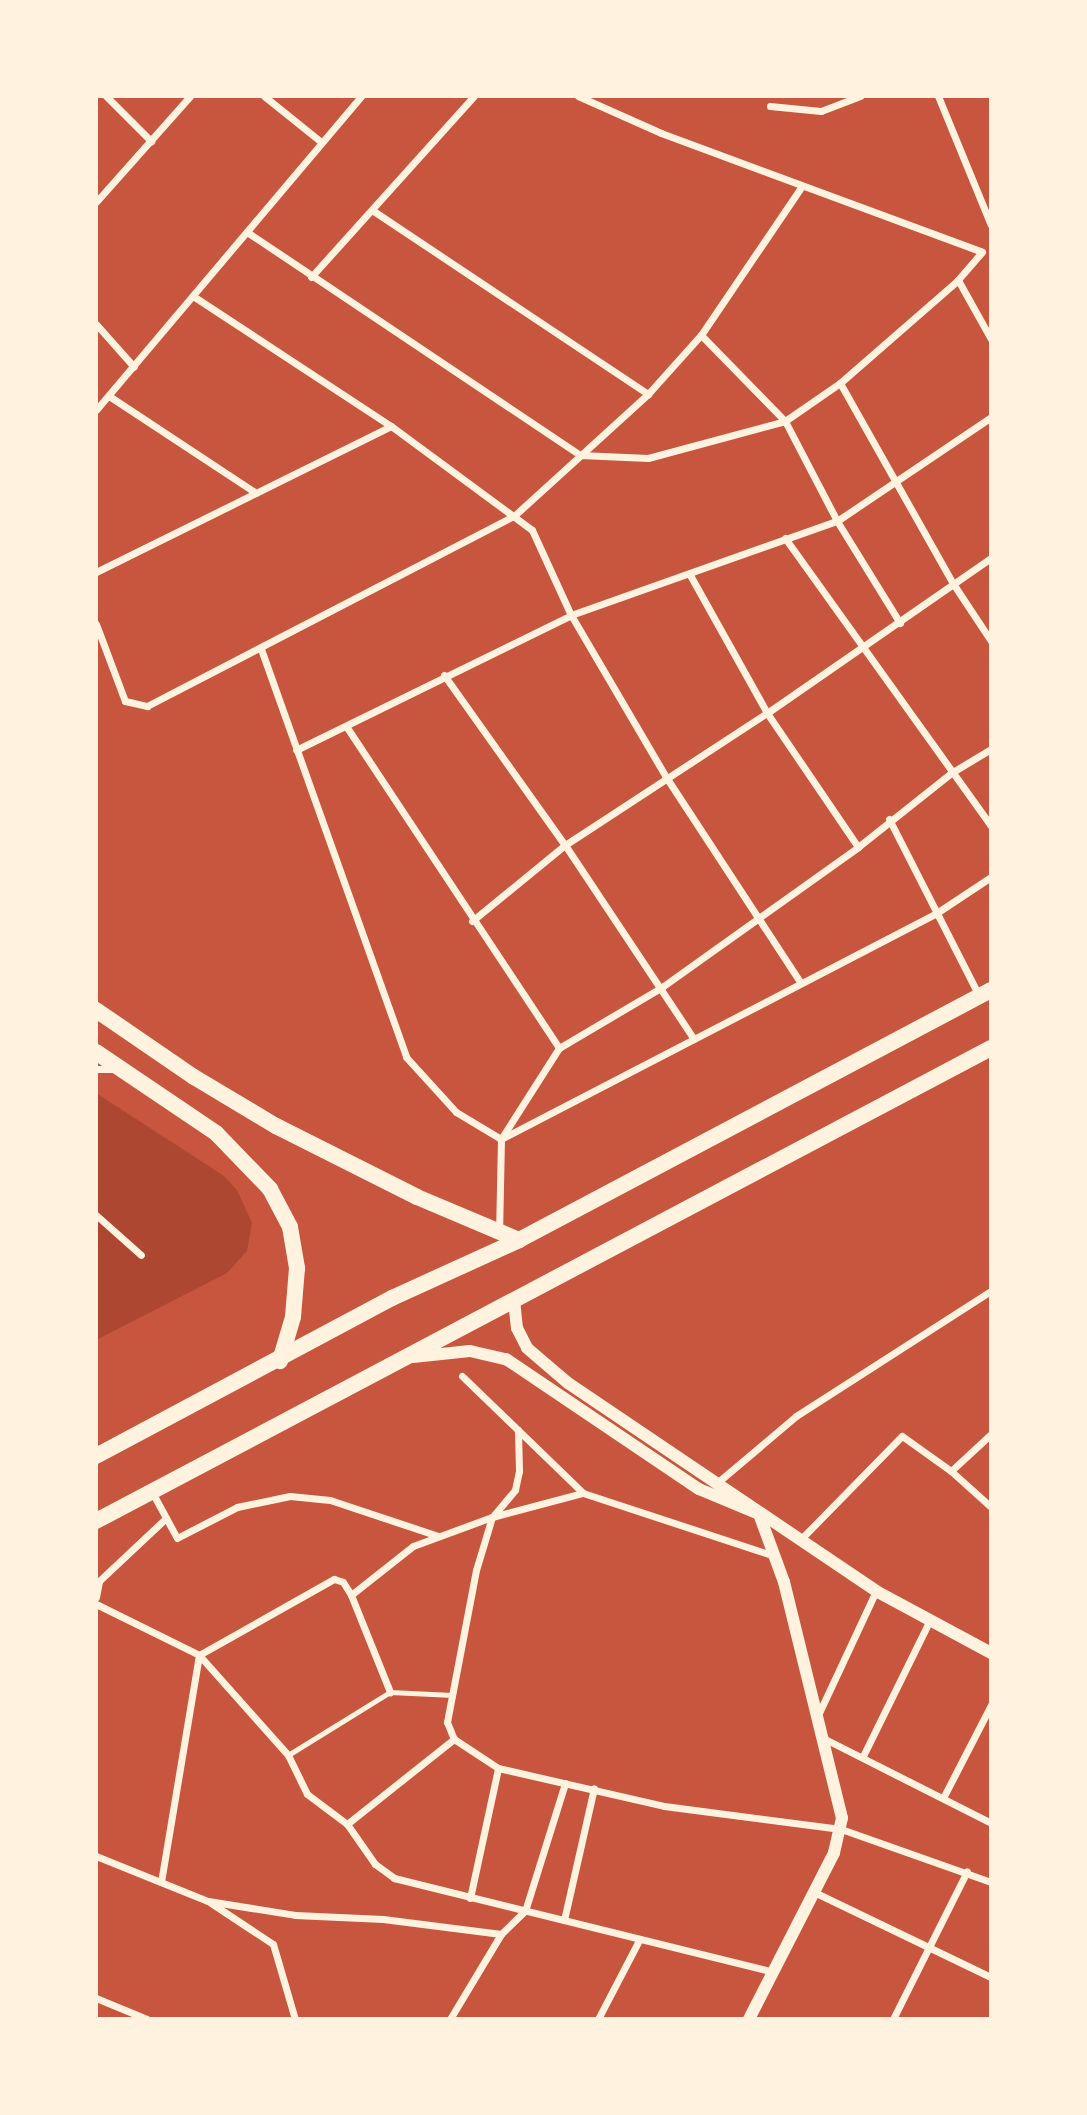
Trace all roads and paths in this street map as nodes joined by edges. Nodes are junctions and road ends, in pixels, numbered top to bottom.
1 (106, 96) edge
2 (190, 96) edge
3 (264, 96) edge
4 (361, 96) edge
5 (474, 96) edge
6 (578, 96) edge
7 (860, 96) edge
8 (938, 96) edge
9 (770, 106) dead end
10 (151, 141) junction
11 (320, 141) junction
12 (802, 186) junction
13 (96, 202) edge
14 (372, 210) junction
15 (991, 225) edge
16 (247, 232) junction
17 (982, 253) junction
18 (991, 256) edge
19 (311, 276) junction
20 (958, 280) junction
21 (193, 296) junction
22 (96, 324) edge
23 (701, 335) junction
24 (991, 339) edge
25 (134, 367) junction
26 (840, 383) junction
27 (648, 394) junction
28 (109, 396) junction
29 (96, 410) edge
30 (991, 417) edge
31 (785, 421) junction
32 (391, 426) junction
33 (580, 455) junction
34 (894, 482) junction
35 (256, 493) junction
36 (515, 514) junction
37 (837, 521) junction
38 (785, 538) junction
39 (991, 558) edge
40 (96, 572) edge
41 (690, 575) junction
42 (954, 585) junction
43 (571, 615) junction
44 (900, 623) junction
45 (96, 624) edge
46 (991, 641) edge
47 (866, 646) junction
48 (261, 649) junction
49 (444, 676) junction
50 (767, 713) junction
51 (346, 726) junction
52 (991, 749) edge
53 (296, 750) junction
54 (951, 773) junction
55 (666, 777) junction
56 (889, 820) junction
57 (991, 826) edge
58 (565, 845) junction
59 (858, 847) junction
60 (991, 877) edge
61 (935, 914) junction
62 (761, 918) junction
63 (472, 921) junction
64 (801, 983) junction
65 (662, 987) junction
66 (985, 993) edge
67 (96, 1010) edge
68 (694, 1039) junction
69 (559, 1048) junction
70 (991, 1048) edge
71 (96, 1052) edge
72 (96, 1069) edge
73 (122, 1069) junction
74 (501, 1139) junction
75 (96, 1215) edge
76 (499, 1231) junction
77 (519, 1240) junction
78 (141, 1255) dead end
79 (991, 1291) edge
80 (514, 1300) junction
81 (397, 1359) junction
82 (280, 1361) junction
83 (462, 1376) dead end
84 (518, 1430) junction
85 (991, 1433) edge
86 (96, 1456) edge
87 (951, 1471) junction
88 (718, 1482) junction
89 (152, 1491) junction
90 (583, 1493) junction
91 (991, 1507) edge
92 (759, 1514) junction
93 (492, 1517) junction
94 (166, 1518) junction
95 (96, 1521) edge
96 (438, 1536) junction
97 (799, 1541) junction
98 (777, 1557) junction
99 (876, 1591) junction
100 (351, 1595) junction
101 (96, 1597) edge
102 (96, 1604) edge
103 (930, 1620) junction
104 (991, 1653) edge
105 (200, 1655) junction
106 (390, 1692) junction
107 (454, 1695) junction
108 (991, 1705) edge
109 (818, 1713) junction
110 (987, 1724) edge
111 (453, 1739) junction
112 (825, 1739) junction
113 (288, 1755) junction
114 (863, 1756) junction
115 (498, 1768) junction
116 (565, 1783) junction
117 (594, 1788) junction
118 (943, 1798) junction
119 (991, 1823) edge
120 (346, 1824) junction
121 (841, 1829) junction
122 (96, 1856) edge
123 (967, 1871) junction
124 (161, 1882) junction
125 (991, 1882) edge
126 (814, 1892) junction
127 (470, 1898) junction
128 (208, 1901) junction
129 (525, 1911) junction
130 (564, 1920) junction
131 (501, 1934) junction
132 (638, 1942) junction
133 (930, 1946) junction
134 (773, 1972) junction
135 (991, 1977) edge
136 (96, 1998) edge
137 (147, 2019) edge
138 (295, 2019) edge
139 (450, 2019) edge
140 (598, 2019) edge
141 (749, 2019) edge
142 (893, 2019) edge

1 - 10 street
2 - 10 street
3 - 11 street
4 - 11 street
5 - 14 street
6 - 12 street
7 - 9 street
8 - 15 street
10 - 13 street
11 - 16 street
12 - 17 street
12 - 23 street
14 - 19 street
14 - 27 street
16 - 19 street
16 - 21 street
17 - 18 street
17 - 20 street
19 - 33 street
20 - 24 street
20 - 26 street
21 - 25 street
21 - 32 street
22 - 25 street
23 - 27 street
23 - 31 street
25 - 28 street
26 - 31 street
26 - 34 street
27 - 33 street
28 - 29 street
28 - 35 street
30 - 34 street
31 - 33 street
31 - 37 street
32 - 35 street
32 - 36 street
33 - 36 street
34 - 37 street
34 - 42 street
35 - 40 street
36 - 43 street
36 - 48 street
37 - 38 street
37 - 44 street
38 - 41 street
38 - 47 street
39 - 42 street
41 - 43 street
41 - 50 street
42 - 44 street
42 - 46 street
43 - 49 street
43 - 55 street
44 - 47 street
45 - 48 street
47 - 50 street
47 - 54 street
48 - 53 street
49 - 51 street
49 - 58 street
50 - 55 street
50 - 59 street
51 - 53 street
51 - 63 street
52 - 54 street
53 - 74 street
54 - 56 street
54 - 57 street
55 - 58 street
55 - 62 street
56 - 59 street
56 - 61 street
58 - 63 street
58 - 65 street
59 - 62 street
60 - 61 street
61 - 64 street
61 - 66 street
62 - 64 street
62 - 65 street
63 - 69 street
64 - 68 street
65 - 68 street
65 - 69 street
66 - 77 main road
67 - 76 main road
68 - 74 street
69 - 74 street
70 - 80 main road
71 - 73 main road
72 - 73 street
73 - 82 main road
74 - 76 street
75 - 78 street
76 - 77 main road
77 - 82 main road
79 - 88 street
80 - 81 main road
80 - 88 street
81 - 89 main road
81 - 92 street
82 - 86 main road
83 - 84 street
84 - 90 street
84 - 93 street
85 - 87 street
87 - 91 street
87 - 97 street
88 - 92 street
89 - 94 street
89 - 95 main road
90 - 93 street
90 - 98 street
92 - 97 street
92 - 98 street
93 - 96 street
93 - 107 street
94 - 96 street
94 - 101 street
96 - 100 street
97 - 99 street
98 - 109 street
99 - 103 street
99 - 109 street
100 - 105 street
100 - 106 street
102 - 105 street
103 - 104 street
103 - 114 street
105 - 113 street
105 - 124 street
106 - 107 lane
106 - 113 lane
107 - 111 street
108 - 110 street
109 - 112 street
110 - 118 street
111 - 115 street
111 - 120 street
112 - 114 street
112 - 121 street
113 - 120 street
114 - 118 street
115 - 116 street
115 - 127 street
116 - 117 street
116 - 129 street
117 - 121 street
117 - 130 street
118 - 119 street
120 - 127 street
121 - 123 street
121 - 126 street
122 - 124 street
123 - 125 street
123 - 133 street
124 - 128 street
126 - 133 street
126 - 134 street
127 - 129 street
128 - 131 street
128 - 138 street
129 - 130 street
129 - 131 street
130 - 132 street
131 - 139 street
132 - 134 street
132 - 140 street
133 - 135 street
133 - 142 street
134 - 141 street
136 - 137 street

